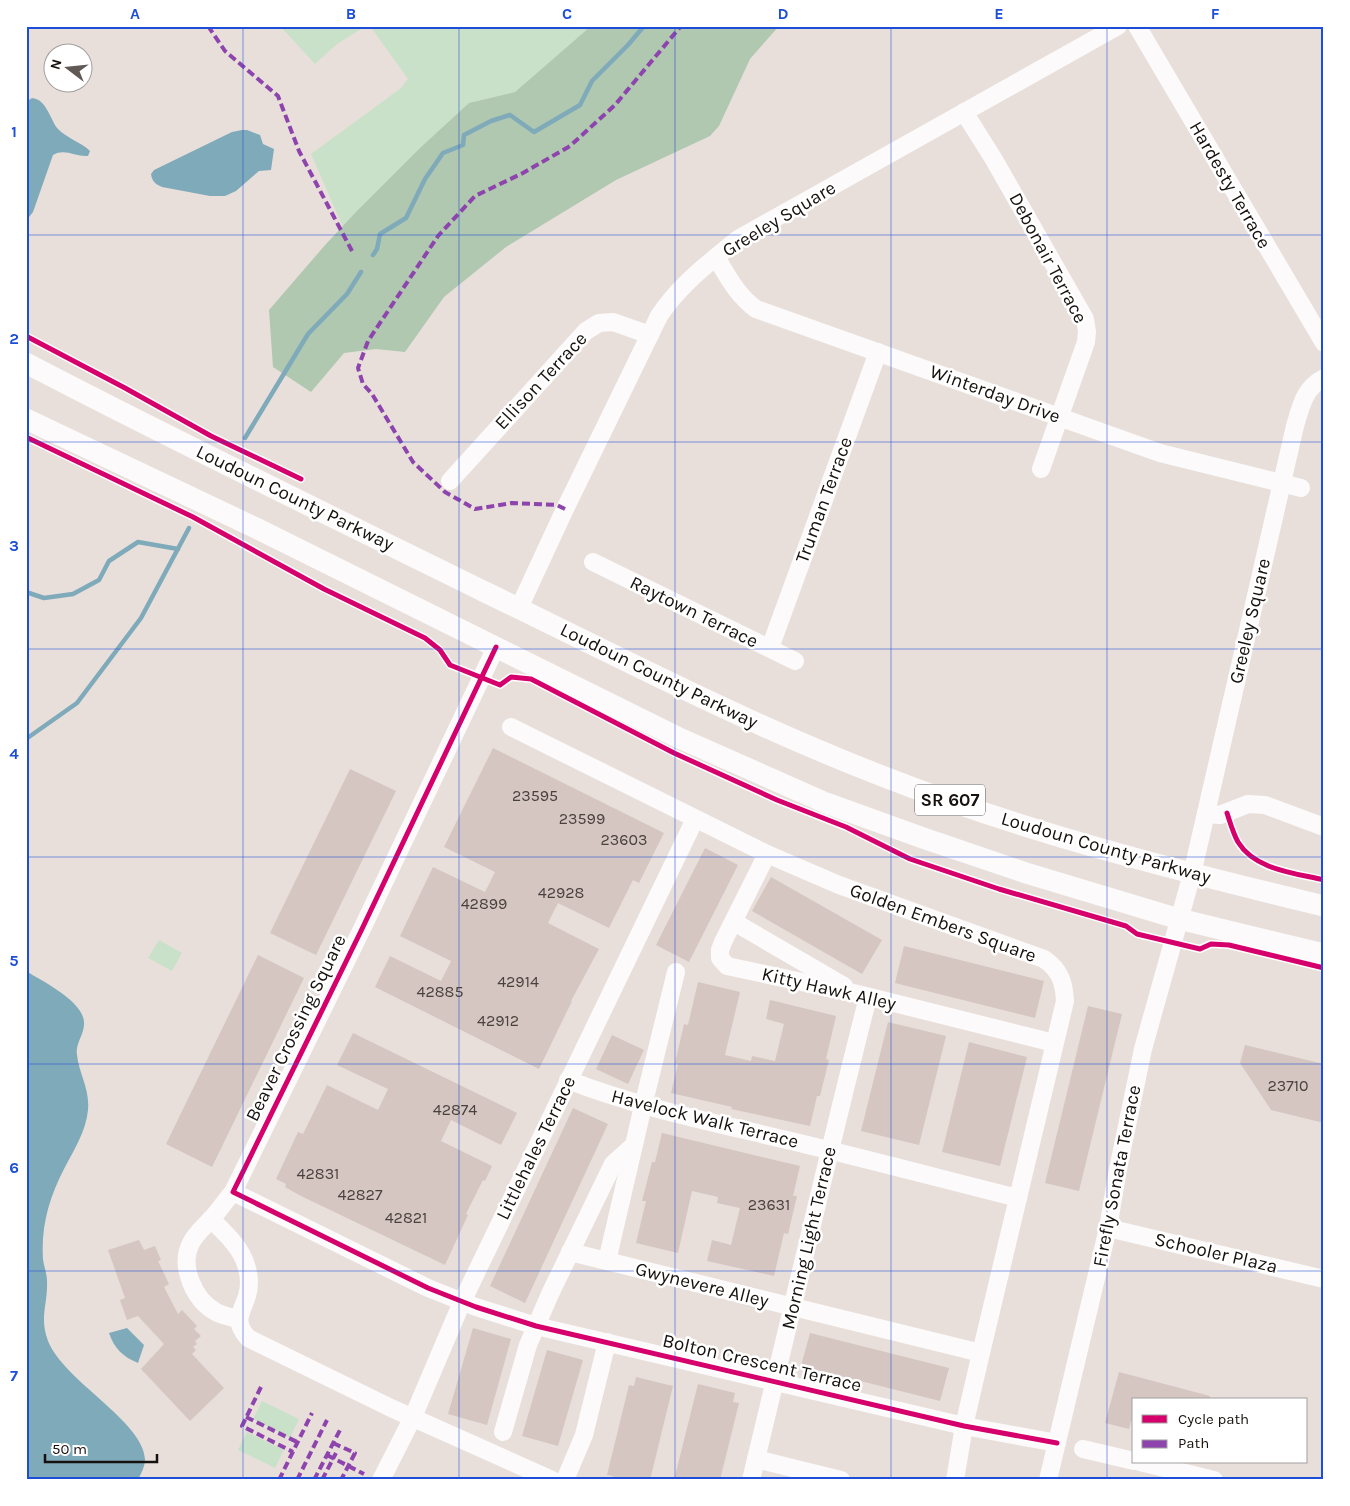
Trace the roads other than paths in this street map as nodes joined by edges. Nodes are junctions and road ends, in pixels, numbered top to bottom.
1 (1118, 26) edge
2 (1137, 26) edge
3 (964, 112) junction
4 (716, 257) junction
5 (650, 335) junction
6 (1324, 343) edge
7 (878, 352) junction
8 (26, 363) edge
9 (1324, 378) edge
10 (1059, 417) junction
11 (26, 419) edge
12 (1041, 469) dead end
13 (450, 480) dead end
14 (1282, 483) junction
15 (1301, 488) dead end
16 (593, 562) dead end
17 (519, 608) junction
18 (496, 647) junction
19 (770, 648) junction
20 (795, 661) dead end
21 (511, 727) dead end
22 (1206, 814) junction
23 (696, 819) junction
24 (1319, 825) edge
25 (767, 854) junction
26 (1192, 874) junction
27 (1324, 906) edge
28 (1180, 919) junction
29 (734, 922) junction
30 (1324, 954) edge
31 (676, 972) dead end
32 (864, 996) junction
33 (1054, 1043) junction
34 (568, 1080) junction
35 (642, 1106) junction
36 (633, 1146) junction
37 (829, 1150) junction
38 (233, 1192) junction
39 (1018, 1198) junction
40 (211, 1219) junction
41 (1108, 1228) junction
42 (570, 1252) junction
43 (607, 1261) junction
44 (1324, 1279) edge
45 (462, 1302) junction
46 (793, 1307) junction
47 (238, 1319) junction
48 (536, 1326) junction
49 (607, 1342) junction
50 (980, 1353) junction
51 (775, 1382) junction
52 (413, 1417) junction
53 (964, 1426) junction
54 (503, 1432) dead end
55 (1057, 1443) junction
56 (1083, 1449) dead end
57 (756, 1459) junction
58 (1132, 1461) edge
59 (1148, 1464) edge
60 (381, 1480) edge
61 (552, 1480) edge
62 (565, 1480) edge
63 (751, 1480) edge
64 (841, 1480) edge
65 (955, 1480) edge
66 (1048, 1480) edge
67 (1214, 1480) edge

1 - 3 street, Greeley Square
2 - 6 street, Hardesty Terrace
3 - 4 street, Greeley Square
3 - 10 street, Debonair Terrace
4 - 5 street, Greeley Square
4 - 7 street, Winterday Drive
5 - 13 street, Ellison Terrace
5 - 17 street, Greeley Square
7 - 10 street, Winterday Drive
7 - 19 street, Truman Terrace
8 - 17 main road, Loudoun County Parkway / SR 607
9 - 14 street, Greeley Square
10 - 12 street, Debonair Terrace
10 - 14 street, Winterday Drive
11 - 18 main road, SR 607
14 - 15 street, Winterday Drive
14 - 22 street, Greeley Square
16 - 19 street, Raytown Terrace
17 - 26 main road, Loudoun County Parkway / SR 607
18 - 28 main road, SR 607
18 - 38 street, Beaver Crossing Square
19 - 20 street, Raytown Terrace
21 - 23 street, Golden Embers Square
22 - 24 street
22 - 26 street, Greeley Square
23 - 25 street, Golden Embers Square
23 - 34 street, Littlehales Terrace
25 - 29 street, Kitty Hawk Alley
25 - 33 street, Golden Embers Square
26 - 27 main road, Loudoun County Parkway / SR 607
26 - 28 street, Firefly Sonata Terrace
28 - 30 main road, SR 607
28 - 41 street, Firefly Sonata Terrace
29 - 32 street
29 - 32 street, Kitty Hawk Alley
31 - 35 street
32 - 33 street, Kitty Hawk Alley
32 - 37 street, Morning Light Terrace
33 - 39 street, Golden Embers Square
34 - 35 street, Havelock Walk Terrace
34 - 45 street, Littlehales Terrace
35 - 36 street
35 - 37 street, Havelock Walk Terrace
36 - 42 street
36 - 43 street
37 - 39 street, Havelock Walk Terrace
37 - 46 street, Morning Light Terrace
38 - 40 street, Beaver Crossing Square
38 - 45 street
39 - 50 street, Golden Embers Square
40 - 47 street
40 - 47 street, Beaver Crossing Square
41 - 44 street, Schooler Plaza
41 - 55 street, Firefly Sonata Terrace
42 - 43 street, Gwynevere Alley
42 - 48 street
43 - 46 street, Gwynevere Alley
45 - 48 street, Bolton Crescent Terrace
45 - 52 street, Littlehales Terrace
46 - 50 street, Gwynevere Alley
46 - 51 street, Morning Light Terrace
47 - 52 street
48 - 49 street, Bolton Crescent Terrace
48 - 54 street
49 - 51 street, Bolton Crescent Terrace
49 - 62 street
50 - 53 street, Golden Embers Square
51 - 53 street, Bolton Crescent Terrace
51 - 57 street, Morning Light Terrace
52 - 60 street, Littlehales Terrace
52 - 61 street
53 - 55 street, Bolton Crescent Terrace
53 - 65 street, Golden Embers Square
55 - 66 street, Firefly Sonata Terrace
56 - 58 street
57 - 63 street, Morning Light Terrace
57 - 64 street
59 - 67 street

